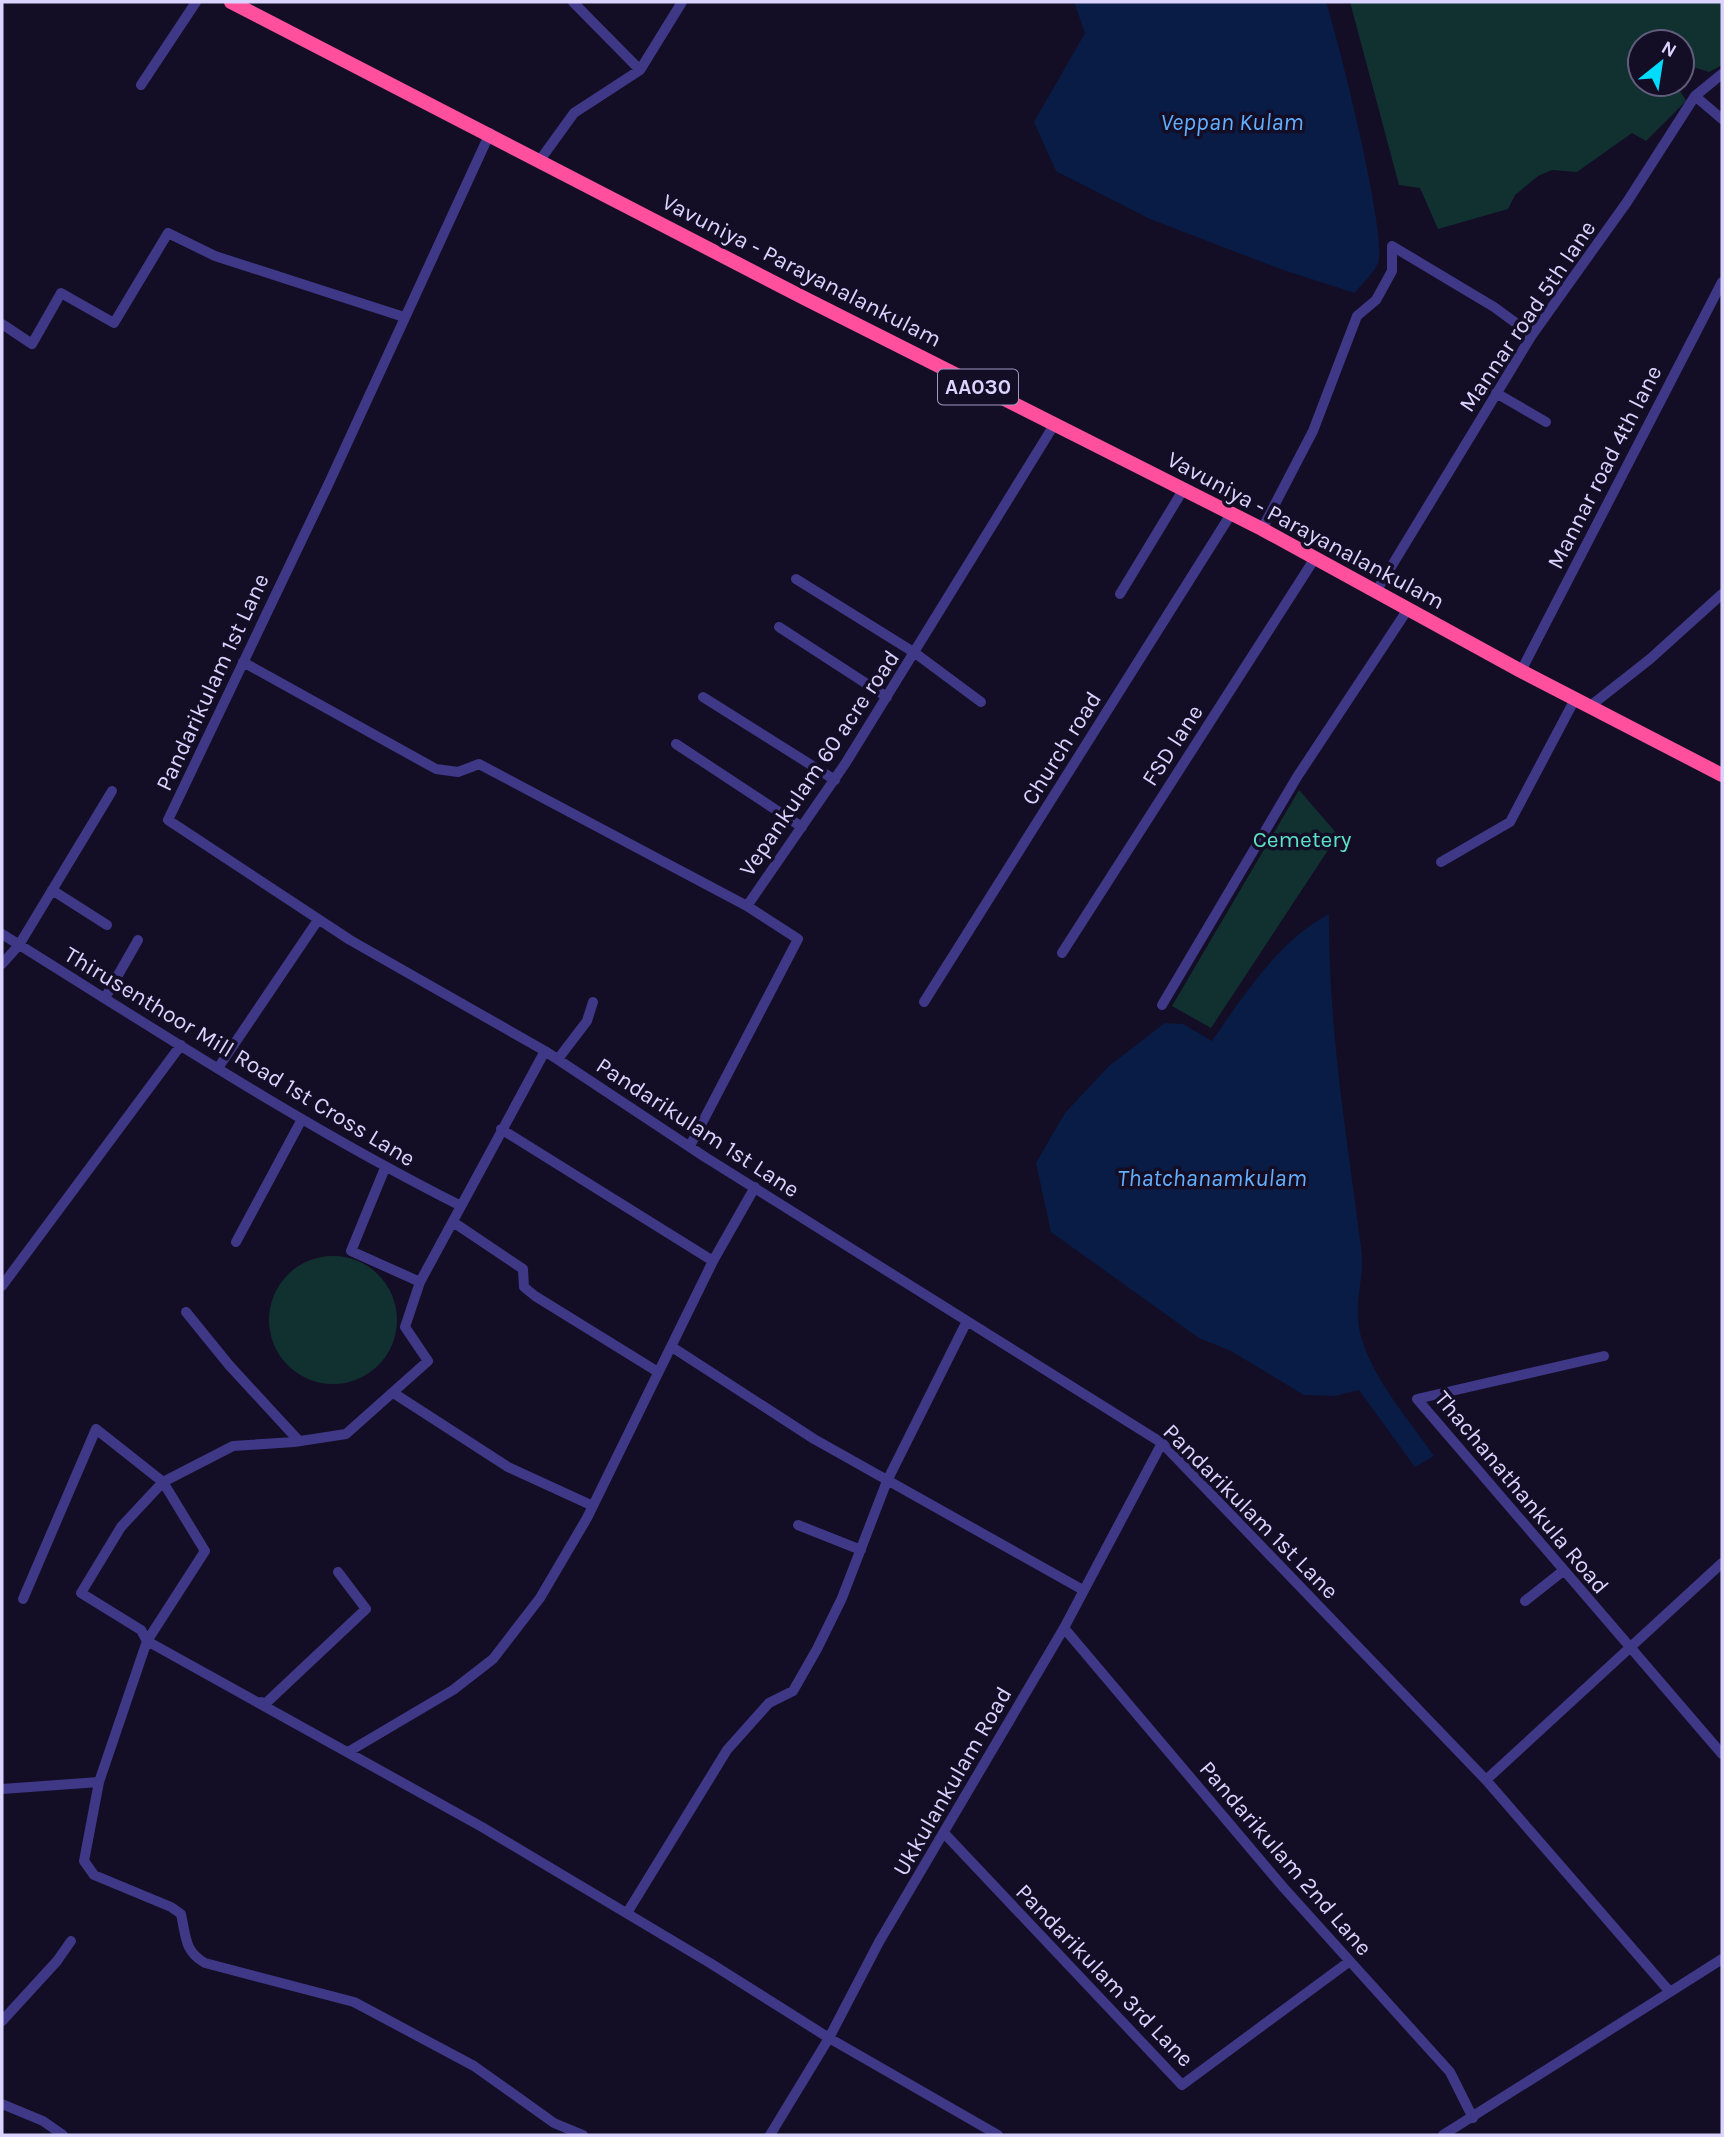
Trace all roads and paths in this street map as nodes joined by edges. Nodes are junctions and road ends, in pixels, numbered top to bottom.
1 (196, 2) edge
2 (231, 2) edge
3 (573, 2) edge
4 (682, 2) edge
5 (640, 70) junction
6 (1722, 74) edge
7 (141, 85) dead end
8 (1696, 95) edge
9 (1696, 97) edge
10 (1694, 98) edge
11 (1722, 119) edge
12 (489, 133) junction
13 (540, 160) junction
14 (1722, 282) edge
15 (404, 317) junction
16 (2, 324) edge
17 (1532, 335) junction
18 (1496, 393) junction
19 (1546, 422) dead end
20 (1054, 425) junction
21 (1183, 490) junction
22 (1231, 514) junction
23 (1262, 529) junction
24 (1315, 558) junction
25 (796, 579) dead end
26 (1377, 590) junction
27 (1119, 594) dead end
28 (1722, 594) edge
29 (1408, 610) junction
30 (779, 627) dead end
31 (915, 653) junction
32 (243, 662) junction
33 (1521, 671) junction
34 (703, 697) dead end
35 (887, 697) junction
36 (1575, 699) junction
37 (981, 702) dead end
38 (1589, 707) junction
39 (676, 744) dead end
40 (1722, 775) edge
41 (835, 780) junction
42 (112, 791) dead end
43 (802, 827) junction
44 (1441, 862) dead end
45 (52, 890) junction
46 (747, 906) junction
47 (318, 920) junction
48 (107, 925) dead end
49 (2, 934) edge
50 (138, 940) dead end
51 (19, 945) junction
52 (1062, 953) dead end
53 (2, 964) edge
54 (105, 998) junction
55 (593, 1002) dead end
56 (924, 1002) dead end
57 (1162, 1005) dead end
58 (181, 1045) junction
59 (545, 1051) junction
60 (558, 1059) junction
61 (218, 1068) junction
62 (302, 1119) junction
63 (501, 1129) junction
64 (690, 1146) junction
65 (385, 1168) junction
66 (755, 1187) junction
67 (461, 1206) junction
68 (453, 1222) junction
69 (236, 1241) dead end
70 (713, 1261) junction
71 (420, 1282) junction
72 (2, 1289) edge
73 (186, 1312) dead end
74 (967, 1321) junction
75 (672, 1347) junction
76 (1604, 1356) dead end
77 (658, 1372) junction
78 (395, 1394) junction
79 (299, 1441) junction
80 (1162, 1443) junction
81 (887, 1481) junction
82 (163, 1482) junction
83 (593, 1506) junction
84 (798, 1525) dead end
85 (860, 1550) junction
86 (1722, 1563) edge
87 (1563, 1571) junction
88 (338, 1573) dead end
89 (1083, 1590) junction
90 (23, 1599) dead end
91 (1525, 1601) dead end
92 (1064, 1628) junction
93 (147, 1641) junction
94 (1629, 1648) junction
95 (259, 1701) junction
96 (348, 1752) junction
97 (1722, 1754) edge
98 (1486, 1780) junction
99 (99, 1782) junction
100 (2, 1789) edge
101 (944, 1833) junction
102 (628, 1913) junction
103 (71, 1941) dead end
104 (1722, 1959) edge
105 (1350, 1961) junction
106 (1670, 1992) junction
107 (2, 2021) edge
108 (829, 2038) junction
109 (2, 2104) edge
110 (1473, 2118) junction
111 (64, 2135) edge
112 (583, 2135) edge
113 (770, 2135) edge
114 (998, 2135) edge
115 (1443, 2135) edge

1 - 7 street
2 - 12 highway, Vavuniya - Parayanalankulam / AA030
3 - 5 street
4 - 5 street
5 - 13 street
6 - 8 street, Mannar road 5th lane
9 - 11 street
10 - 17 street, Mannar road 5th lane
12 - 13 highway, Vavuniya - Parayanalankulam / AA030
12 - 15 street, Pandarikulam 1st Lane
13 - 20 highway, Vavuniya - Parayanalankulam / AA030
14 - 33 street, Mannar road 4th lane
15 - 16 street
15 - 32 street, Pandarikulam 1st Lane
17 - 18 street, Mannar road 5th lane
17 - 23 street
18 - 19 street
18 - 26 street, Mannar road 5th lane
20 - 21 highway, Vavuniya - Parayanalankulam / AA030
20 - 31 street, Vepankulam 60 acre road
21 - 22 highway, Vavuniya - Parayanalankulam / AA030
21 - 27 street
22 - 23 highway, Vavuniya - Parayanalankulam / AA030
22 - 56 street, Church road
23 - 24 highway, Vavuniya - Parayanalankulam / AA030
24 - 26 highway, Vavuniya - Parayanalankulam / AA030
24 - 52 street, FSD lane
25 - 31 street
26 - 29 highway, Vavuniya - Parayanalankulam / AA030
28 - 38 street
29 - 33 highway, Vavuniya - Parayanalankulam / AA030
29 - 57 street
30 - 35 street
31 - 35 street, Vepankulam 60 acre road
31 - 37 street
32 - 46 street
32 - 47 street, Pandarikulam 1st Lane
33 - 36 highway, Vavuniya - Parayanalankulam / AA030
34 - 41 street
35 - 41 street, Vepankulam 60 acre road
36 - 38 highway, Vavuniya - Parayanalankulam / AA030
36 - 44 street
38 - 40 highway, Vavuniya - Parayanalankulam / AA030
39 - 43 street
41 - 43 street, Vepankulam 60 acre road
42 - 45 street
43 - 46 street, Vepankulam 60 acre road
45 - 48 street
45 - 51 street
46 - 64 street, Vepankulam 60 acre road
47 - 59 street, Pandarikulam 1st Lane
47 - 61 street
49 - 51 street, Thirusenthoor Mill Road 1st Cross Lane
50 - 54 street
51 - 53 street
51 - 54 street, Thirusenthoor Mill Road 1st Cross Lane
54 - 58 street, Thirusenthoor Mill Road 1st Cross Lane
55 - 60 street
58 - 61 street, Thirusenthoor Mill Road 1st Cross Lane
58 - 72 street
59 - 60 street, Pandarikulam 1st Lane
59 - 63 street
60 - 64 street, Pandarikulam 1st Lane
61 - 62 street, Thirusenthoor Mill Road 1st Cross Lane
62 - 65 street, Thirusenthoor Mill Road 1st Cross Lane
62 - 69 street
63 - 67 street
63 - 70 street
64 - 66 street, Pandarikulam 1st Lane
65 - 67 street, Thirusenthoor Mill Road 1st Cross Lane
65 - 71 street
66 - 70 street
66 - 74 street, Pandarikulam 1st Lane
67 - 68 street
68 - 71 street
68 - 77 street
70 - 75 street
71 - 78 street
73 - 79 street
74 - 80 street, Pandarikulam 1st Lane
74 - 81 street
75 - 77 street
75 - 81 street
76 - 87 street, Thachanathankula Road
77 - 83 street
78 - 79 street
78 - 83 street
79 - 82 street
80 - 89 street, Ukkulankulam Road
80 - 98 street, Pandarikulam 1st Lane
81 - 85 street
81 - 89 street
82 - 90 street
82 - 93 street
82 - 93 street
83 - 96 street
84 - 85 street
85 - 102 street
86 - 94 street
87 - 91 street
87 - 94 street, Thachanathankula Road
88 - 95 street
89 - 92 street, Ukkulankulam Road
92 - 101 street, Ukkulankulam Road
92 - 105 street, Pandarikulam 2nd Lane
93 - 95 street
93 - 99 street
94 - 97 street, Thachanathankula Road
94 - 98 street
95 - 96 street
96 - 102 street
98 - 106 street, Pandarikulam 1st Lane
99 - 100 street
99 - 112 street
101 - 105 street, Pandarikulam 3rd Lane
101 - 108 street, Ukkulankulam Road
102 - 108 street
103 - 107 street
104 - 106 street
105 - 110 street, Pandarikulam 2nd Lane
106 - 110 street
108 - 113 street, Ukkulankulam Road
108 - 114 street
109 - 111 street
110 - 115 street

